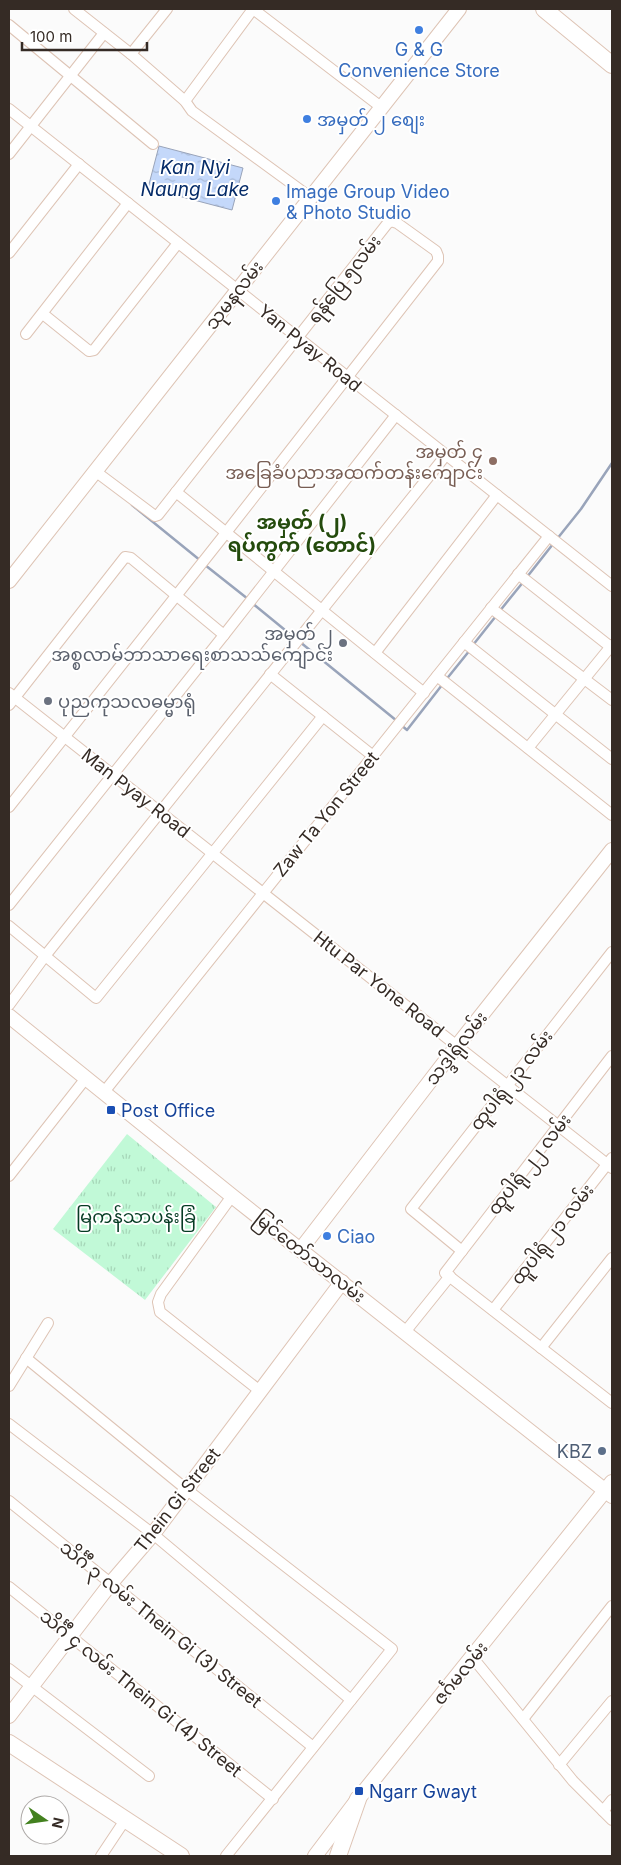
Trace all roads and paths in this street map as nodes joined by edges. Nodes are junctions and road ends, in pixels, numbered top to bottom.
1 (167, 9) edge
2 (253, 9) edge
3 (459, 9) edge
4 (544, 9) edge
5 (81, 11) edge
6 (9, 25) edge
7 (104, 33) junction
8 (131, 54) junction
9 (612, 65) edge
10 (71, 76) junction
11 (185, 101) junction
12 (381, 107) junction
13 (9, 109) edge
14 (31, 126) junction
15 (153, 144) dead end
16 (9, 154) edge
17 (79, 164) junction
18 (310, 197) junction
19 (128, 203) junction
20 (178, 243) junction
21 (9, 254) edge
22 (238, 290) junction
23 (43, 314) junction
24 (26, 334) dead end
25 (298, 337) junction
26 (347, 377) junction
27 (396, 415) junction
28 (446, 455) junction
29 (95, 471) junction
30 (176, 492) junction
31 (497, 495) junction
32 (225, 534) junction
33 (549, 536) junction
34 (274, 571) junction
35 (518, 574) junction
36 (9, 581) edge
37 (612, 586) edge
38 (176, 596) junction
39 (491, 608) junction
40 (322, 610) junction
41 (224, 635) junction
42 (464, 642) junction
43 (612, 647) edge
44 (375, 653) junction
45 (270, 674) junction
46 (437, 676) junction
47 (585, 678) junction
48 (424, 692) junction
49 (11, 699) edge
50 (612, 700) edge
51 (556, 714) junction
52 (323, 716) junction
53 (63, 736) junction
54 (528, 748) junction
55 (373, 756) junction
56 (612, 759) edge
57 (112, 774) junction
58 (9, 807) edge
59 (159, 812) junction
60 (612, 815) edge
61 (612, 850) edge
62 (213, 854) junction
63 (263, 893) junction
64 (9, 905) edge
65 (9, 926) edge
66 (612, 952) edge
67 (45, 956) junction
68 (9, 1005) edge
69 (9, 1016) edge
70 (457, 1046) junction
71 (612, 1056) edge
72 (86, 1078) junction
73 (507, 1085) junction
74 (104, 1092) junction
75 (559, 1126) junction
76 (611, 1163) edge
77 (9, 1176) edge
78 (232, 1196) junction
79 (301, 1249) junction
80 (462, 1251) junction
81 (612, 1258) edge
82 (448, 1274) junction
83 (342, 1282) junction
84 (493, 1310) junction
85 (48, 1323) dead end
86 (405, 1332) junction
87 (541, 1348) junction
88 (26, 1358) junction
89 (9, 1386) edge
90 (260, 1391) junction
91 (612, 1403) edge
92 (9, 1424) edge
93 (186, 1489) junction
94 (610, 1490) edge
95 (9, 1501) edge
96 (153, 1534) junction
97 (111, 1583) junction
98 (9, 1587) edge
99 (612, 1606) edge
100 (70, 1636) junction
101 (473, 1658) junction
102 (9, 1669) edge
103 (31, 1687) junction
104 (351, 1700) junction
105 (612, 1701) edge
106 (9, 1716) edge
107 (524, 1719) junction
108 (9, 1743) edge
109 (313, 1747) junction
110 (559, 1765) junction
111 (148, 1776) dead end
112 (358, 1798) junction
113 (273, 1799) junction
114 (612, 1800) edge
115 (603, 1811) junction
116 (125, 1820) junction
117 (612, 1820) edge
118 (101, 1856) edge
119 (181, 1856) edge
120 (226, 1856) edge
121 (315, 1856) edge
122 (338, 1856) edge

1 - 8 street
2 - 11 street
2 - 12 street
3 - 12 street, သုမနလမ်း
4 - 9 main road
5 - 7 street
6 - 10 street
7 - 8 street
7 - 10 street
8 - 11 street
10 - 14 street
10 - 15 street
11 - 18 street
12 - 18 street, သုမနလမ်း
13 - 14 street, Yan Pyay Road
14 - 16 street
14 - 17 street, Yan Pyay Road
17 - 19 street, Yan Pyay Road
17 - 21 street
18 - 22 street, သုမနလမ်း
19 - 20 street, Yan Pyay Road
19 - 23 street
20 - 22 street, Yan Pyay Road
20 - 23 street
22 - 25 street, Yan Pyay Road
22 - 29 street, သုမနလမ်း
23 - 24 street
25 - 26 street, Yan Pyay Road
25 - 26 street, ရန်ပြေ ၅လမ်း
25 - 30 street, ရန်ပြေ ၅လမ်း
26 - 27 street, Yan Pyay Road
26 - 32 street
27 - 28 street, Yan Pyay Road
27 - 34 street
28 - 31 street, Yan Pyay Road
28 - 40 street
29 - 30 street, ရန်ပြေ ၅လမ်း
29 - 36 street, သုမနလမ်း
30 - 32 street
31 - 33 street, Yan Pyay Road
31 - 44 street
32 - 34 street
32 - 38 street
33 - 35 street, Zaw Ta Yon Street
33 - 37 street, Yan Pyay Road
34 - 40 street
34 - 41 street
35 - 39 street, Zaw Ta Yon Street
35 - 43 street
38 - 41 street
38 - 49 street
38 - 53 street
39 - 42 street, Zaw Ta Yon Street
39 - 47 street
40 - 44 street
40 - 45 street
41 - 57 street
42 - 46 street, Zaw Ta Yon Street
42 - 51 street
43 - 47 street
44 - 48 street
45 - 52 street
45 - 59 street
46 - 48 street, Zaw Ta Yon Street
46 - 54 street
47 - 50 street
47 - 51 street
48 - 55 street, Zaw Ta Yon Street
49 - 53 street, Man Pyay Road
51 - 54 street
51 - 56 street
52 - 55 street
52 - 62 street
53 - 57 street, Man Pyay Road
53 - 58 street
54 - 60 street
55 - 63 street, Zaw Ta Yon Street
57 - 59 street, Man Pyay Road
57 - 64 street
59 - 62 street, Man Pyay Road
59 - 67 street
61 - 70 street, သဒ္ဒါရုံလမ်း
62 - 63 street, Man Pyay Road
62 - 67 street
63 - 70 street, Htu Par Yone Road
63 - 74 street, Zaw Ta Yon Street
65 - 67 street
66 - 73 street, ထူပါရုံ ၂၃ လမ်း
67 - 68 street
69 - 72 street, မြင်တော်သာလမ်း
70 - 73 street, Htu Par Yone Road
70 - 79 street, သဒ္ဒါရုံလမ်း
71 - 75 street, ထူပါရုံ ၂၂ လမ်း
72 - 74 street, မြင်တော်သာလမ်း
72 - 77 street
73 - 75 street, Htu Par Yone Road
73 - 80 street, ထူပါရုံ ၂၃ လမ်း
74 - 78 street, မြင်တော်သာလမ်း
75 - 76 street, Htu Par Yone Road
75 - 80 street, ထူပါရုံ ၂၂ လမ်း
76 - 84 street, ထူပါရုံ ၂၁ လမ်း
78 - 79 street, မြင်တော်သာလမ်း
78 - 90 street
79 - 83 street, မြင်တော်သာလမ်း
80 - 82 street, ထူပါရုံ ၂၂ လမ်း
81 - 87 street
82 - 84 street
82 - 86 street, ထူပါရုံ ၂၂ လမ်း
83 - 86 street, မြင်တော်သာလမ်း
83 - 90 street, Thein Gi Street
84 - 87 street
85 - 88 street
86 - 94 street, မြင်တော်သာလမ်း
87 - 91 street
88 - 89 street
88 - 93 street
90 - 93 street, Thein Gi Street
92 - 96 street
93 - 96 street, Thein Gi Street
93 - 104 street
94 - 101 street, ဇင်္ဂမလမ်း
95 - 97 street, သိင်္ဂီ ၃ လမ်း Thein Gi (3) Street
96 - 97 street, Thein Gi Street
96 - 104 street
97 - 100 street, Thein Gi Street
97 - 109 street, သိင်္ဂီ ၃ လမ်း Thein Gi (3) Street
98 - 100 street, သိင်္ဂီ ၄ လမ်း Thein Gi (4) Street
99 - 107 street
100 - 103 street, Thein Gi Street
100 - 113 street, သိင်္ဂီ ၄ လမ်း Thein Gi (4) Street
101 - 107 street
101 - 112 street, ဇင်္ဂမလမ်း
102 - 103 street
103 - 106 street, Thein Gi Street
103 - 111 street
104 - 109 street
105 - 110 street
107 - 110 street
108 - 116 main road
109 - 113 street
110 - 115 street
112 - 121 street, ဇင်္ဂမလမ်း
112 - 122 main road
113 - 120 street
114 - 115 street
115 - 117 street
116 - 118 street
116 - 119 main road

